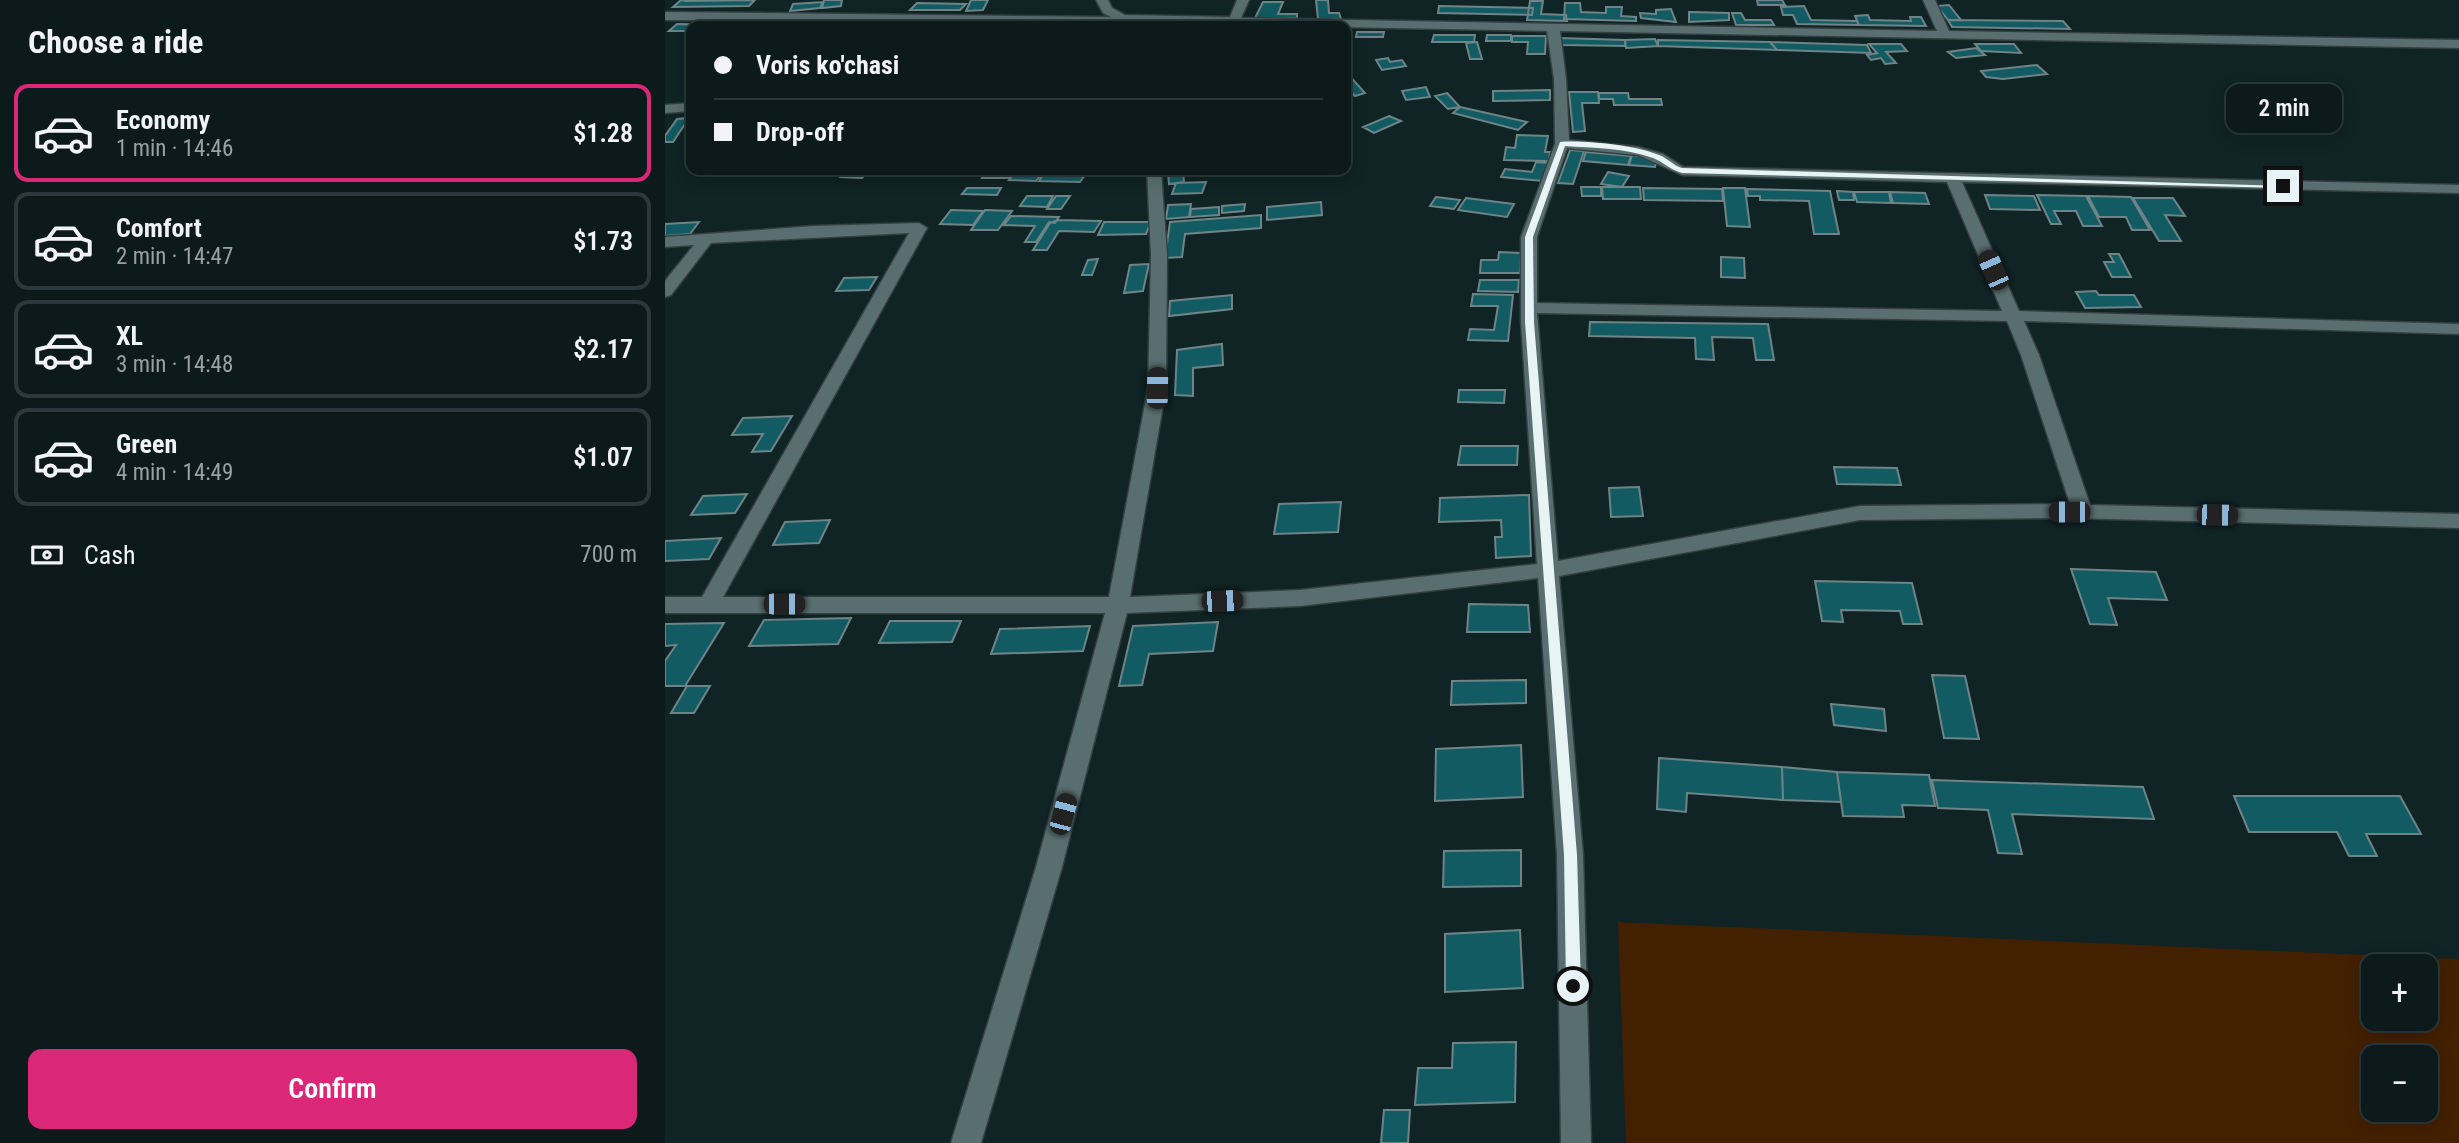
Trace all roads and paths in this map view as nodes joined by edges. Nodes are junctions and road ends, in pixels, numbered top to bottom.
1 (1102, 0) edge
2 (1243, 0) edge
3 (1929, 0) edge
4 (665, 16) edge
5 (1010, 21) edge
6 (1121, 21) edge
7 (1234, 21) edge
8 (1351, 23) edge
9 (1553, 27) junction
10 (1945, 35) junction
11 (2459, 44) edge
12 (686, 107) edge
13 (665, 109) edge
14 (1562, 144) junction
15 (1154, 175) edge
16 (1953, 179) junction
17 (2459, 190) edge
18 (706, 239) junction
19 (665, 242) edge
20 (665, 292) edge
21 (1529, 309) junction
22 (2013, 316) junction
23 (2459, 329) edge
24 (2083, 512) junction
25 (2459, 521) edge
26 (1548, 570) junction
27 (708, 605) junction
28 (1118, 605) junction
29 (665, 606) edge
30 (965, 1143) edge
31 (1576, 1143) edge

1 - 6 street
2 - 7 street
3 - 10 street
4 - 5 street
8 - 9 street
9 - 10 street
9 - 14 street
10 - 11 street
12 - 13 street
14 - 16 street
14 - 21 street
15 - 28 street
16 - 17 street
16 - 22 street
18 - 19 street
18 - 20 street
18 - 27 street
21 - 22 street
21 - 26 street
22 - 23 street
22 - 24 street
24 - 25 street
24 - 26 street
26 - 28 street
26 - 31 street
27 - 28 street
27 - 29 street
28 - 30 street

